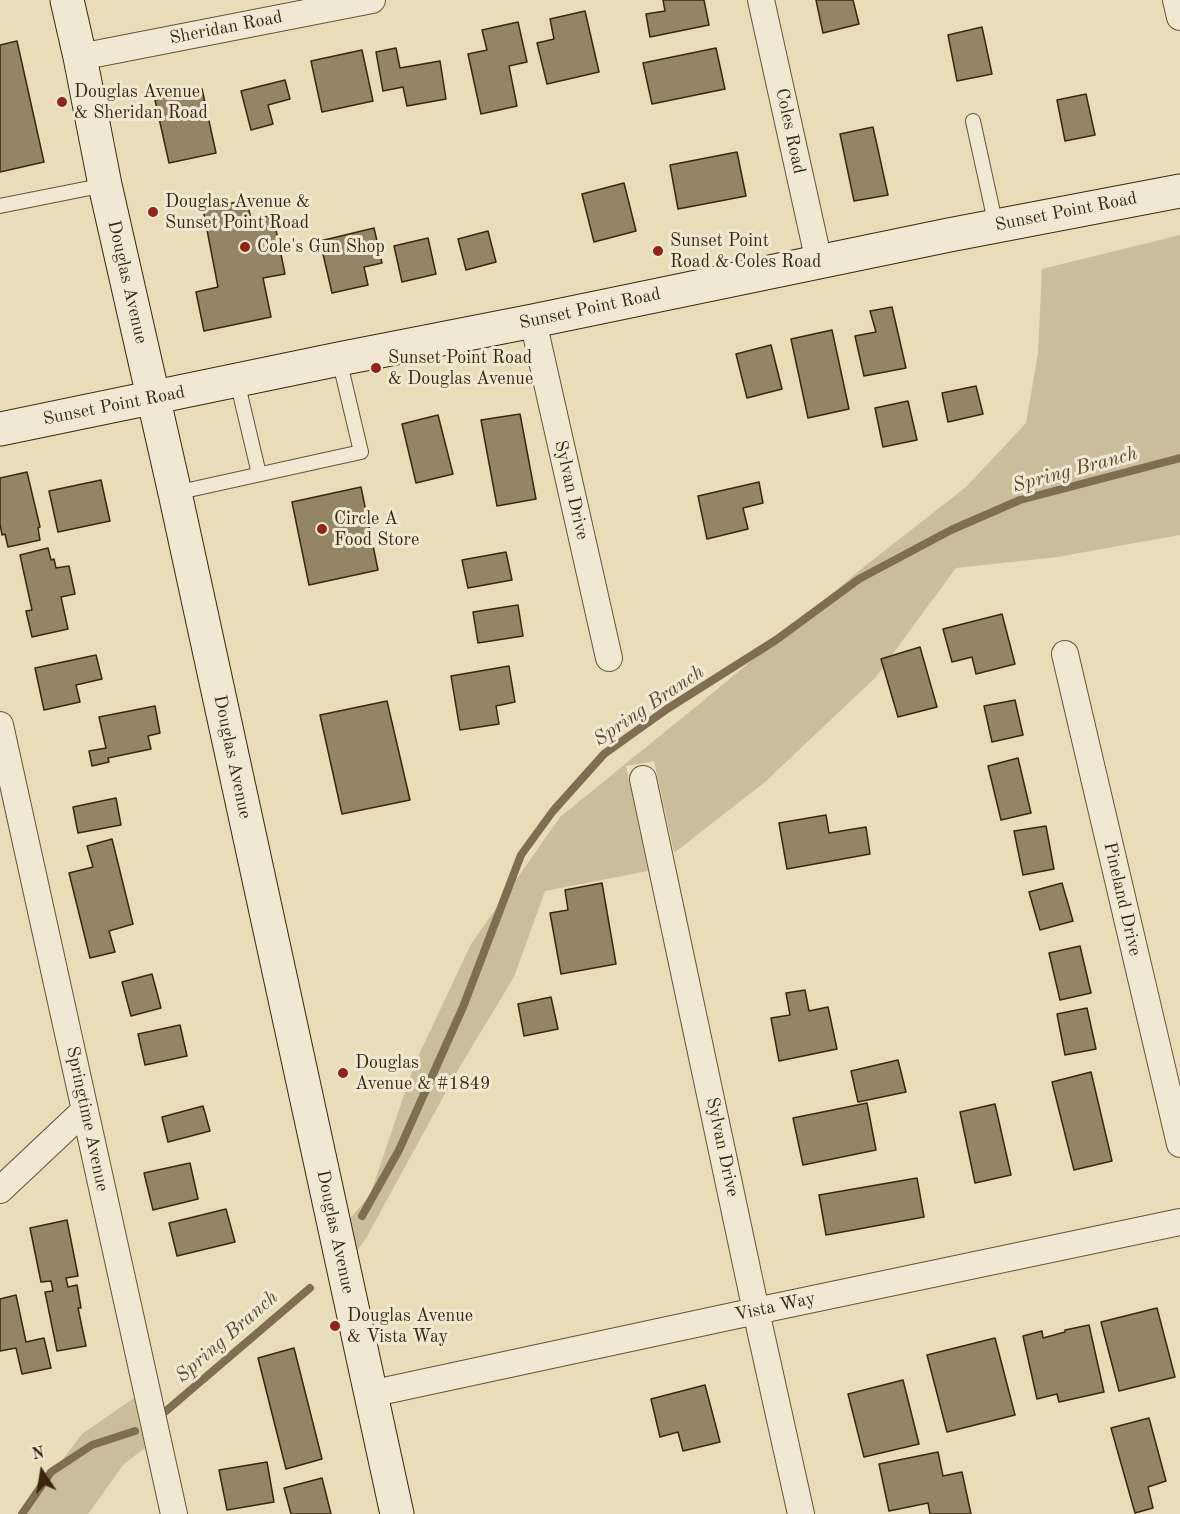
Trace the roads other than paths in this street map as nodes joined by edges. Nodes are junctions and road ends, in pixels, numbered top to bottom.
1 (67, 0) edge
2 (372, 0) edge
3 (761, 0) edge
4 (1176, 0) edge
5 (1180, 17) edge
6 (80, 57) junction
7 (974, 121) dead end
8 (105, 186) junction
9 (1180, 191) edge
10 (0, 206) edge
11 (996, 226) junction
12 (819, 262) junction
13 (533, 321) junction
14 (339, 359) junction
15 (237, 381) junction
16 (154, 398) junction
17 (0, 429) edge
18 (258, 474) junction
19 (175, 493) junction
20 (1065, 654) dead end
21 (609, 658) dead end
22 (0, 724) edge
23 (644, 779) dead end
24 (85, 1110) junction
25 (1180, 1144) edge
26 (0, 1190) edge
27 (1180, 1222) edge
28 (756, 1311) junction
29 (370, 1394) junction
30 (174, 1514) edge
31 (397, 1514) edge
32 (801, 1514) edge

1 - 6 main road, Douglas Avenue
2 - 6 street, Sheridan Road
3 - 12 street, Coles Road
4 - 5 street
6 - 8 main road, Douglas Avenue
7 - 11 lane
8 - 10 lane
8 - 16 main road, Douglas Avenue
9 - 11 main road, Sunset Point Road
11 - 12 main road, Sunset Point Road
12 - 13 main road, Sunset Point Road
13 - 14 main road, Sunset Point Road
13 - 21 street, Sylvan Drive
14 - 15 main road, Sunset Point Road
14 - 18 lane
15 - 16 main road, Sunset Point Road
15 - 18 lane
16 - 17 main road, Sunset Point Road
16 - 19 main road, Douglas Avenue
18 - 19 lane
19 - 29 main road, Douglas Avenue
20 - 25 street, Pineland Drive
22 - 24 street, Springtime Avenue
23 - 28 street, Sylvan Drive
24 - 26 street
24 - 30 street, Springtime Avenue
27 - 28 street, Vista Way
28 - 29 street, Vista Way
28 - 32 street, Sylvan Drive
29 - 31 main road, Douglas Avenue

